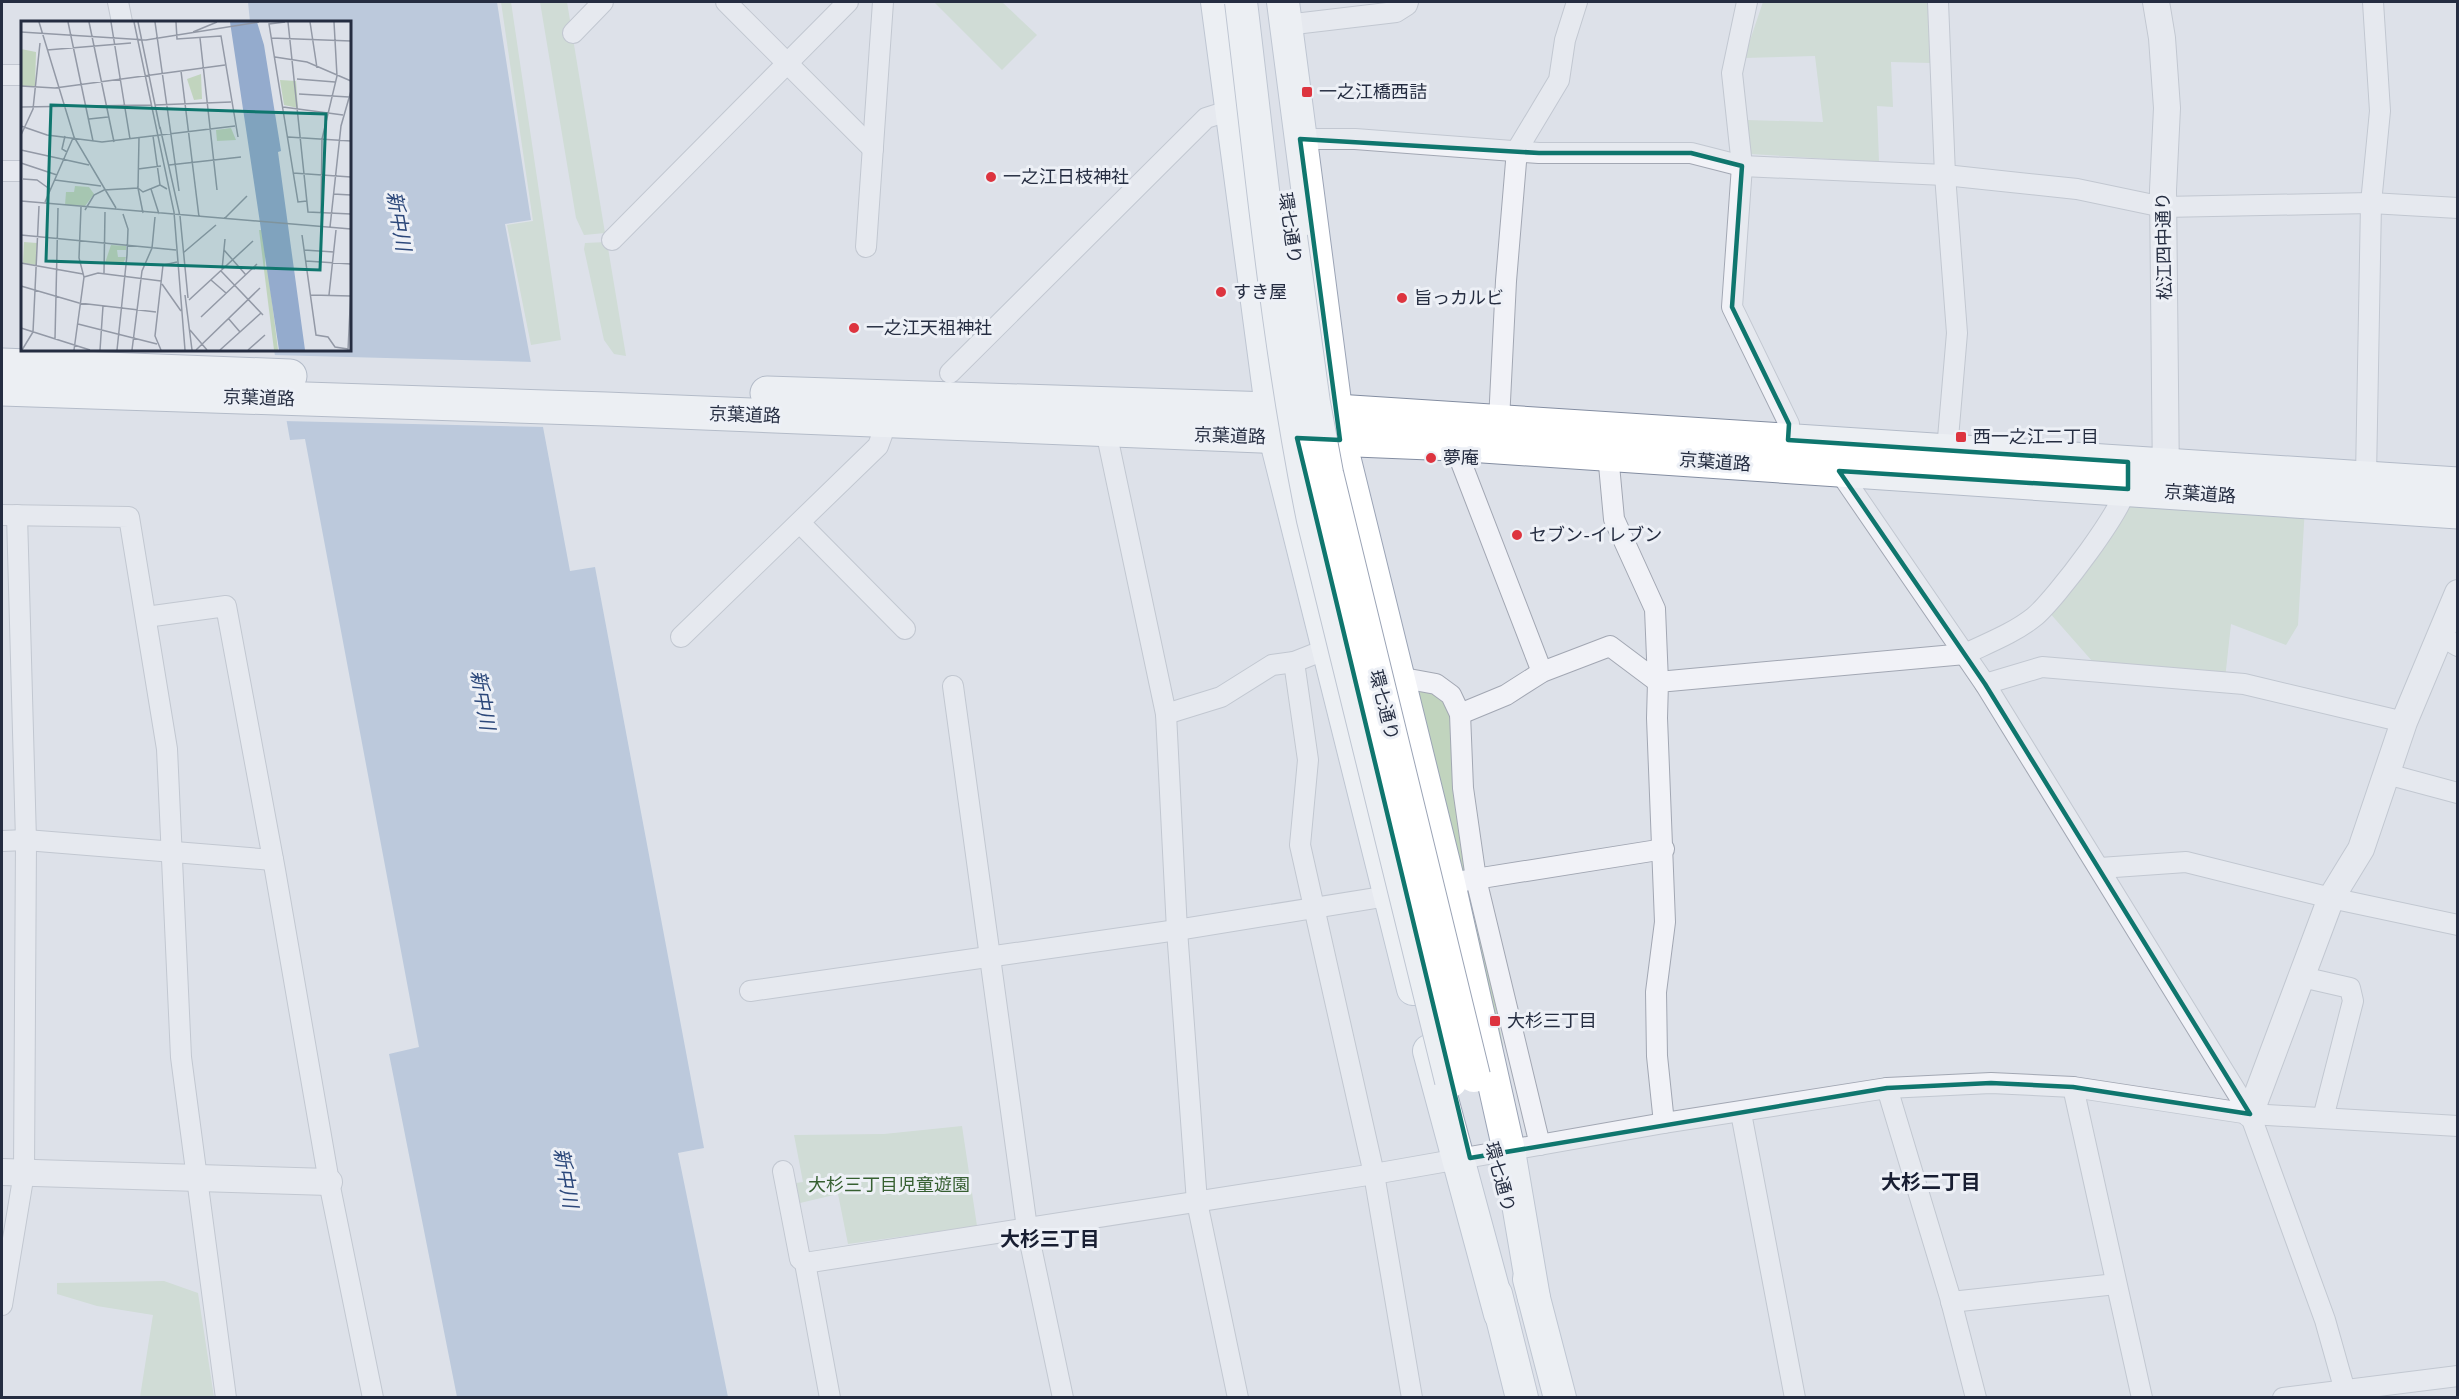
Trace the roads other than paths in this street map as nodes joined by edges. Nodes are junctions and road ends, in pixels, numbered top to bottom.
1 (118, 2) edge
2 (603, 2) edge
3 (726, 2) edge
4 (848, 2) edge
5 (883, 2) edge
6 (1217, 2) edge
7 (1241, 2) edge
8 (1260, 2) edge
9 (1408, 2) edge
10 (1577, 2) edge
11 (1747, 2) edge
12 (1938, 2) edge
13 (2156, 2) edge
14 (2373, 2) edge
15 (1284, 14) edge
16 (122, 21) edge
17 (573, 33) dead end
18 (786, 63) junction
19 (2, 75) edge
20 (21, 75) edge
21 (1232, 110) junction
22 (1300, 139) junction
23 (873, 149) junction
24 (1517, 150) junction
25 (1742, 166) junction
26 (2, 171) edge
27 (21, 171) edge
28 (1945, 175) junction
29 (2371, 203) junction
30 (2163, 207) junction
31 (2457, 208) edge
32 (612, 240) dead end
33 (866, 247) dead end
34 (2, 365) edge
35 (950, 373) dead end
36 (235, 385) junction
37 (2, 389) edge
38 (604, 399) junction
39 (881, 421) junction
40 (1499, 421) junction
41 (1273, 423) junction
42 (1338, 425) junction
43 (1106, 431) junction
44 (1788, 440) junction
45 (1455, 444) junction
46 (1947, 450) junction
47 (1608, 454) junction
48 (1839, 471) junction
49 (2128, 476) junction
50 (2366, 477) junction
51 (2166, 478) junction
52 (2457, 484) edge
53 (2457, 512) edge
54 (9, 515) edge
55 (800, 523) junction
56 (2457, 592) edge
57 (146, 617) junction
58 (905, 629) dead end
59 (681, 637) dead end
60 (2448, 641) edge
61 (1327, 649) junction
62 (1965, 654) junction
63 (1294, 662) junction
64 (1542, 672) junction
65 (1398, 677) junction
66 (1658, 682) junction
67 (1985, 684) junction
68 (953, 686) dead end
69 (1166, 714) junction
70 (1460, 714) junction
71 (2404, 722) junction
72 (2387, 774) junction
73 (2457, 793) edge
74 (26, 840) junction
75 (2, 841) edge
76 (1664, 849) junction
77 (171, 850) junction
78 (273, 860) junction
79 (2100, 867) junction
80 (1462, 881) junction
81 (1388, 896) junction
82 (2331, 898) junction
83 (1315, 909) junction
84 (2457, 925) edge
85 (1178, 930) junction
86 (989, 957) junction
87 (2302, 976) junction
88 (750, 991) dead end
89 (1463, 1078) junction
90 (2073, 1087) junction
91 (1887, 1088) junction
92 (1741, 1113) junction
93 (2250, 1113) junction
94 (2323, 1118) junction
95 (1664, 1123) junction
96 (2457, 1126) edge
97 (1540, 1145) junction
98 (1482, 1155) junction
99 (783, 1171) dead end
100 (13, 1172) edge
101 (1374, 1174) junction
102 (196, 1179) junction
103 (328, 1182) junction
104 (1197, 1202) junction
105 (1027, 1228) junction
106 (805, 1263) junction
107 (2116, 1284) junction
108 (1951, 1302) junction
109 (2, 1305) edge
110 (2457, 1376) edge
111 (2346, 1393) edge
112 (226, 1398) edge
113 (373, 1398) edge
114 (830, 1398) edge
115 (1063, 1398) edge
116 (1238, 1398) edge
117 (1412, 1398) edge
118 (1522, 1398) edge
119 (1560, 1398) edge
120 (1795, 1398) edge
121 (1976, 1398) edge
122 (2142, 1398) edge
123 (2283, 1398) edge

1 - 16 street
2 - 17 street
3 - 18 street
4 - 18 street
5 - 23 street
6 - 21 main road
7 - 89 main road, 環七通り, bridge
8 - 89 main road, 環七通り, bridge
9 - 15 street
10 - 24 street
11 - 25 street
12 - 28 street
13 - 30 street, 松江四中通り
14 - 29 street
15 - 22 main road
18 - 23 street
18 - 32 street
19 - 20 street
21 - 35 street
21 - 41 main road
22 - 24 street
22 - 42 main road
23 - 33 street
24 - 25 street
24 - 40 street
25 - 28 street
25 - 44 street
26 - 27 street
28 - 30 street
28 - 46 street
29 - 30 street
29 - 31 street
29 - 50 street
30 - 51 street, 松江四中通り
34 - 36 highway, 京葉道路
36 - 37 highway, 京葉道路
36 - 38 highway, 京葉道路
38 - 39 highway, 京葉道路
38 - 41 highway, 京葉道路
39 - 43 highway, 京葉道路
39 - 55 street
40 - 42 highway, 京葉道路
40 - 44 highway, 京葉道路
41 - 42 highway, 京葉道路
41 - 43 highway, 京葉道路
41 - 61 main road
42 - 45 highway, 京葉道路
42 - 65 main road
43 - 69 street
44 - 46 highway, 京葉道路
45 - 47 highway, 京葉道路
45 - 64 street
46 - 49 highway, 京葉道路
47 - 48 highway, 京葉道路
47 - 66 street
48 - 49 highway, 京葉道路
48 - 62 street
49 - 51 highway, 京葉道路
49 - 62 street
50 - 51 highway, 京葉道路
50 - 52 highway, 京葉道路
51 - 53 highway, 京葉道路
54 - 57 street
54 - 74 street
55 - 58 street
55 - 59 street
56 - 60 street
57 - 77 street
57 - 78 street
60 - 71 street
61 - 63 street
61 - 81 main road
62 - 66 street
62 - 67 street
63 - 69 street
63 - 83 street
64 - 66 street
64 - 70 street
65 - 70 street
65 - 80 main road
66 - 76 street
67 - 71 street
67 - 79 street
68 - 86 street
69 - 85 street
70 - 80 street
71 - 72 street
72 - 73 street
72 - 82 street
74 - 75 street
74 - 77 street
74 - 100 street
76 - 80 street
76 - 95 street
77 - 78 street
77 - 102 street
78 - 103 street
79 - 82 street
79 - 93 street
80 - 97 street
80 - 98 main road
81 - 83 street
81 - 98 main road
82 - 84 street
82 - 87 street
83 - 85 street
83 - 101 street
85 - 86 street
85 - 104 street
86 - 88 street
86 - 105 street
87 - 93 street
87 - 94 street
89 - 98 main road, 環七通り
90 - 91 street
90 - 93 street
90 - 107 street
91 - 92 street
91 - 108 street
92 - 95 street
92 - 120 street
93 - 94 street
93 - 111 street
94 - 96 street
95 - 97 street
97 - 98 street
98 - 101 street
98 - 118 main road
98 - 119 main road
99 - 106 street
100 - 102 street
100 - 109 street
101 - 104 street
101 - 117 street
102 - 103 street
102 - 112 street
103 - 113 street
104 - 105 street
104 - 116 street
105 - 106 street
105 - 115 street
106 - 114 street
107 - 108 street
107 - 122 street
108 - 121 street
110 - 111 street
111 - 123 street

